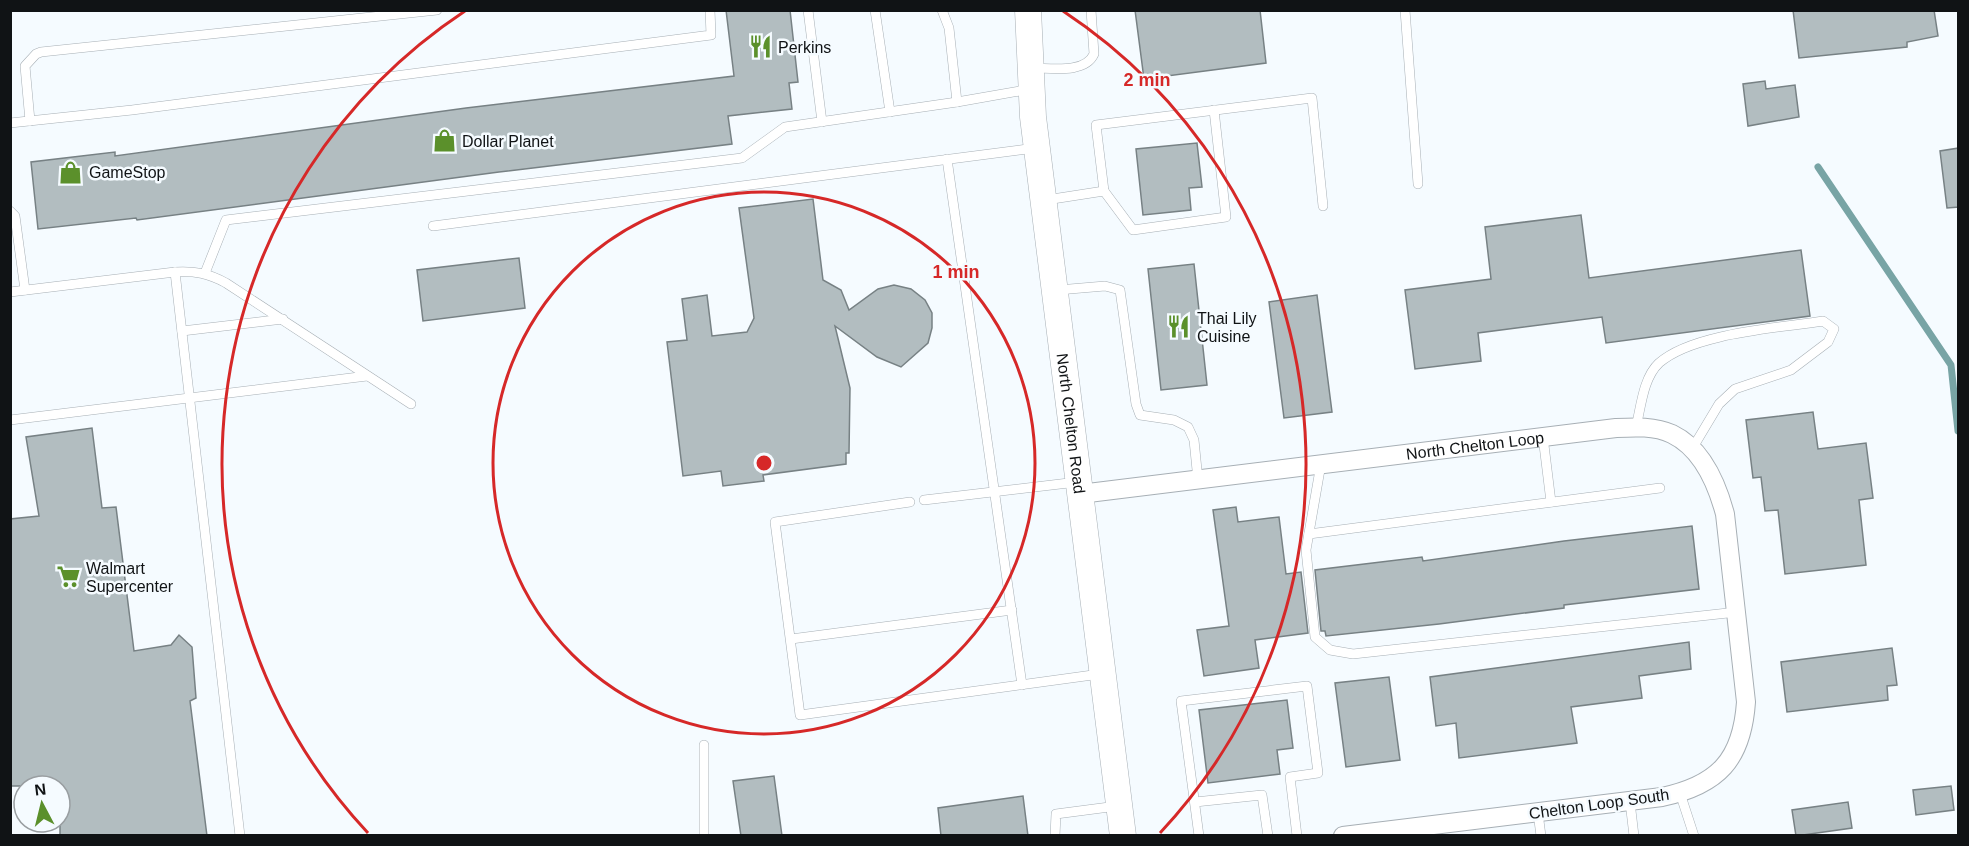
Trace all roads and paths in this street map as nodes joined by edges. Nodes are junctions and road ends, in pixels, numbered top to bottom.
1 (436, 10) edge
2 (710, 10) edge
3 (808, 10) edge
4 (875, 10) edge
5 (942, 10) edge
6 (1028, 10) edge
7 (1091, 10) edge
8 (1405, 10) edge
9 (1031, 78) junction
10 (957, 102) junction
11 (1214, 110) junction
12 (890, 112) junction
13 (30, 121) junction
14 (822, 122) junction
15 (10, 123) edge
16 (1037, 147) junction
17 (947, 159) junction
18 (1418, 184) dead end
19 (1104, 191) junction
20 (1044, 200) junction
21 (1323, 206) dead end
22 (10, 211) edge
23 (433, 226) dead end
24 (175, 272) junction
25 (205, 273) junction
26 (25, 290) junction
27 (1055, 291) junction
28 (10, 292) edge
29 (283, 319) junction
30 (182, 331) junction
31 (367, 376) junction
32 (189, 398) junction
33 (411, 404) dead end
34 (10, 420) edge
35 (1636, 427) junction
36 (1543, 437) junction
37 (1691, 450) junction
38 (1321, 464) junction
39 (1198, 480) junction
40 (1079, 488) junction
41 (1660, 488) dead end
42 (995, 490) junction
43 (924, 500) dead end
44 (910, 502) dead end
45 (1551, 502) junction
46 (1309, 534) junction
47 (1012, 609) junction
48 (1737, 612) junction
49 (791, 639) junction
50 (1102, 674) junction
51 (1022, 685) junction
52 (704, 745) dead end
53 (1680, 793) junction
54 (1195, 802) junction
55 (1630, 802) junction
56 (1119, 805) junction
57 (1538, 813) junction
58 (1352, 835) edge
59 (240, 836) edge
60 (704, 836) edge
61 (1055, 836) edge
62 (1123, 836) edge
63 (1199, 836) edge
64 (1268, 836) edge
65 (1297, 836) edge
66 (1541, 836) edge
67 (1634, 836) edge
68 (1694, 836) edge

1 - 13 lane
2 - 13 lane
3 - 14 lane
4 - 12 lane
5 - 10 lane
6 - 9 main road, North Chelton Road
7 - 9 lane
8 - 18 lane
9 - 10 lane
9 - 16 main road, North Chelton Road
10 - 12 lane
11 - 19 lane
11 - 19 lane
11 - 21 lane
12 - 14 lane
13 - 15 lane
14 - 25 lane
16 - 17 lane
16 - 20 main road, North Chelton Road
17 - 23 lane
17 - 42 lane
19 - 20 lane
20 - 27 main road, North Chelton Road
22 - 26 lane
24 - 25 lane
24 - 26 lane
24 - 30 lane
25 - 29 lane
26 - 28 lane
27 - 39 lane
27 - 40 main road, North Chelton Road
29 - 30 lane
29 - 31 lane
30 - 32 lane
31 - 32 lane
31 - 33 lane
32 - 34 lane
32 - 59 lane
35 - 36 street, North Chelton Loop
35 - 37 street, North Chelton Loop
35 - 37 lane
36 - 38 street, North Chelton Loop
36 - 45 lane
37 - 48 street, North Chelton Loop
38 - 39 street, North Chelton Loop
38 - 46 lane
39 - 40 street, North Chelton Loop
40 - 42 lane
40 - 50 main road, North Chelton Road
41 - 45 lane
42 - 43 lane
42 - 47 lane
44 - 49 lane
45 - 46 lane
46 - 48 lane
47 - 49 lane
47 - 51 lane
48 - 53 street, Chelton Loop South
49 - 51 lane
50 - 51 lane
50 - 56 main road, North Chelton Road
52 - 60 lane
53 - 55 street, Chelton Loop South
53 - 68 lane
54 - 63 lane
54 - 64 lane
54 - 65 lane
55 - 57 street, Chelton Loop South
55 - 67 lane
56 - 61 lane
56 - 62 main road, North Chelton Road
57 - 58 street, Chelton Loop South
57 - 66 lane

